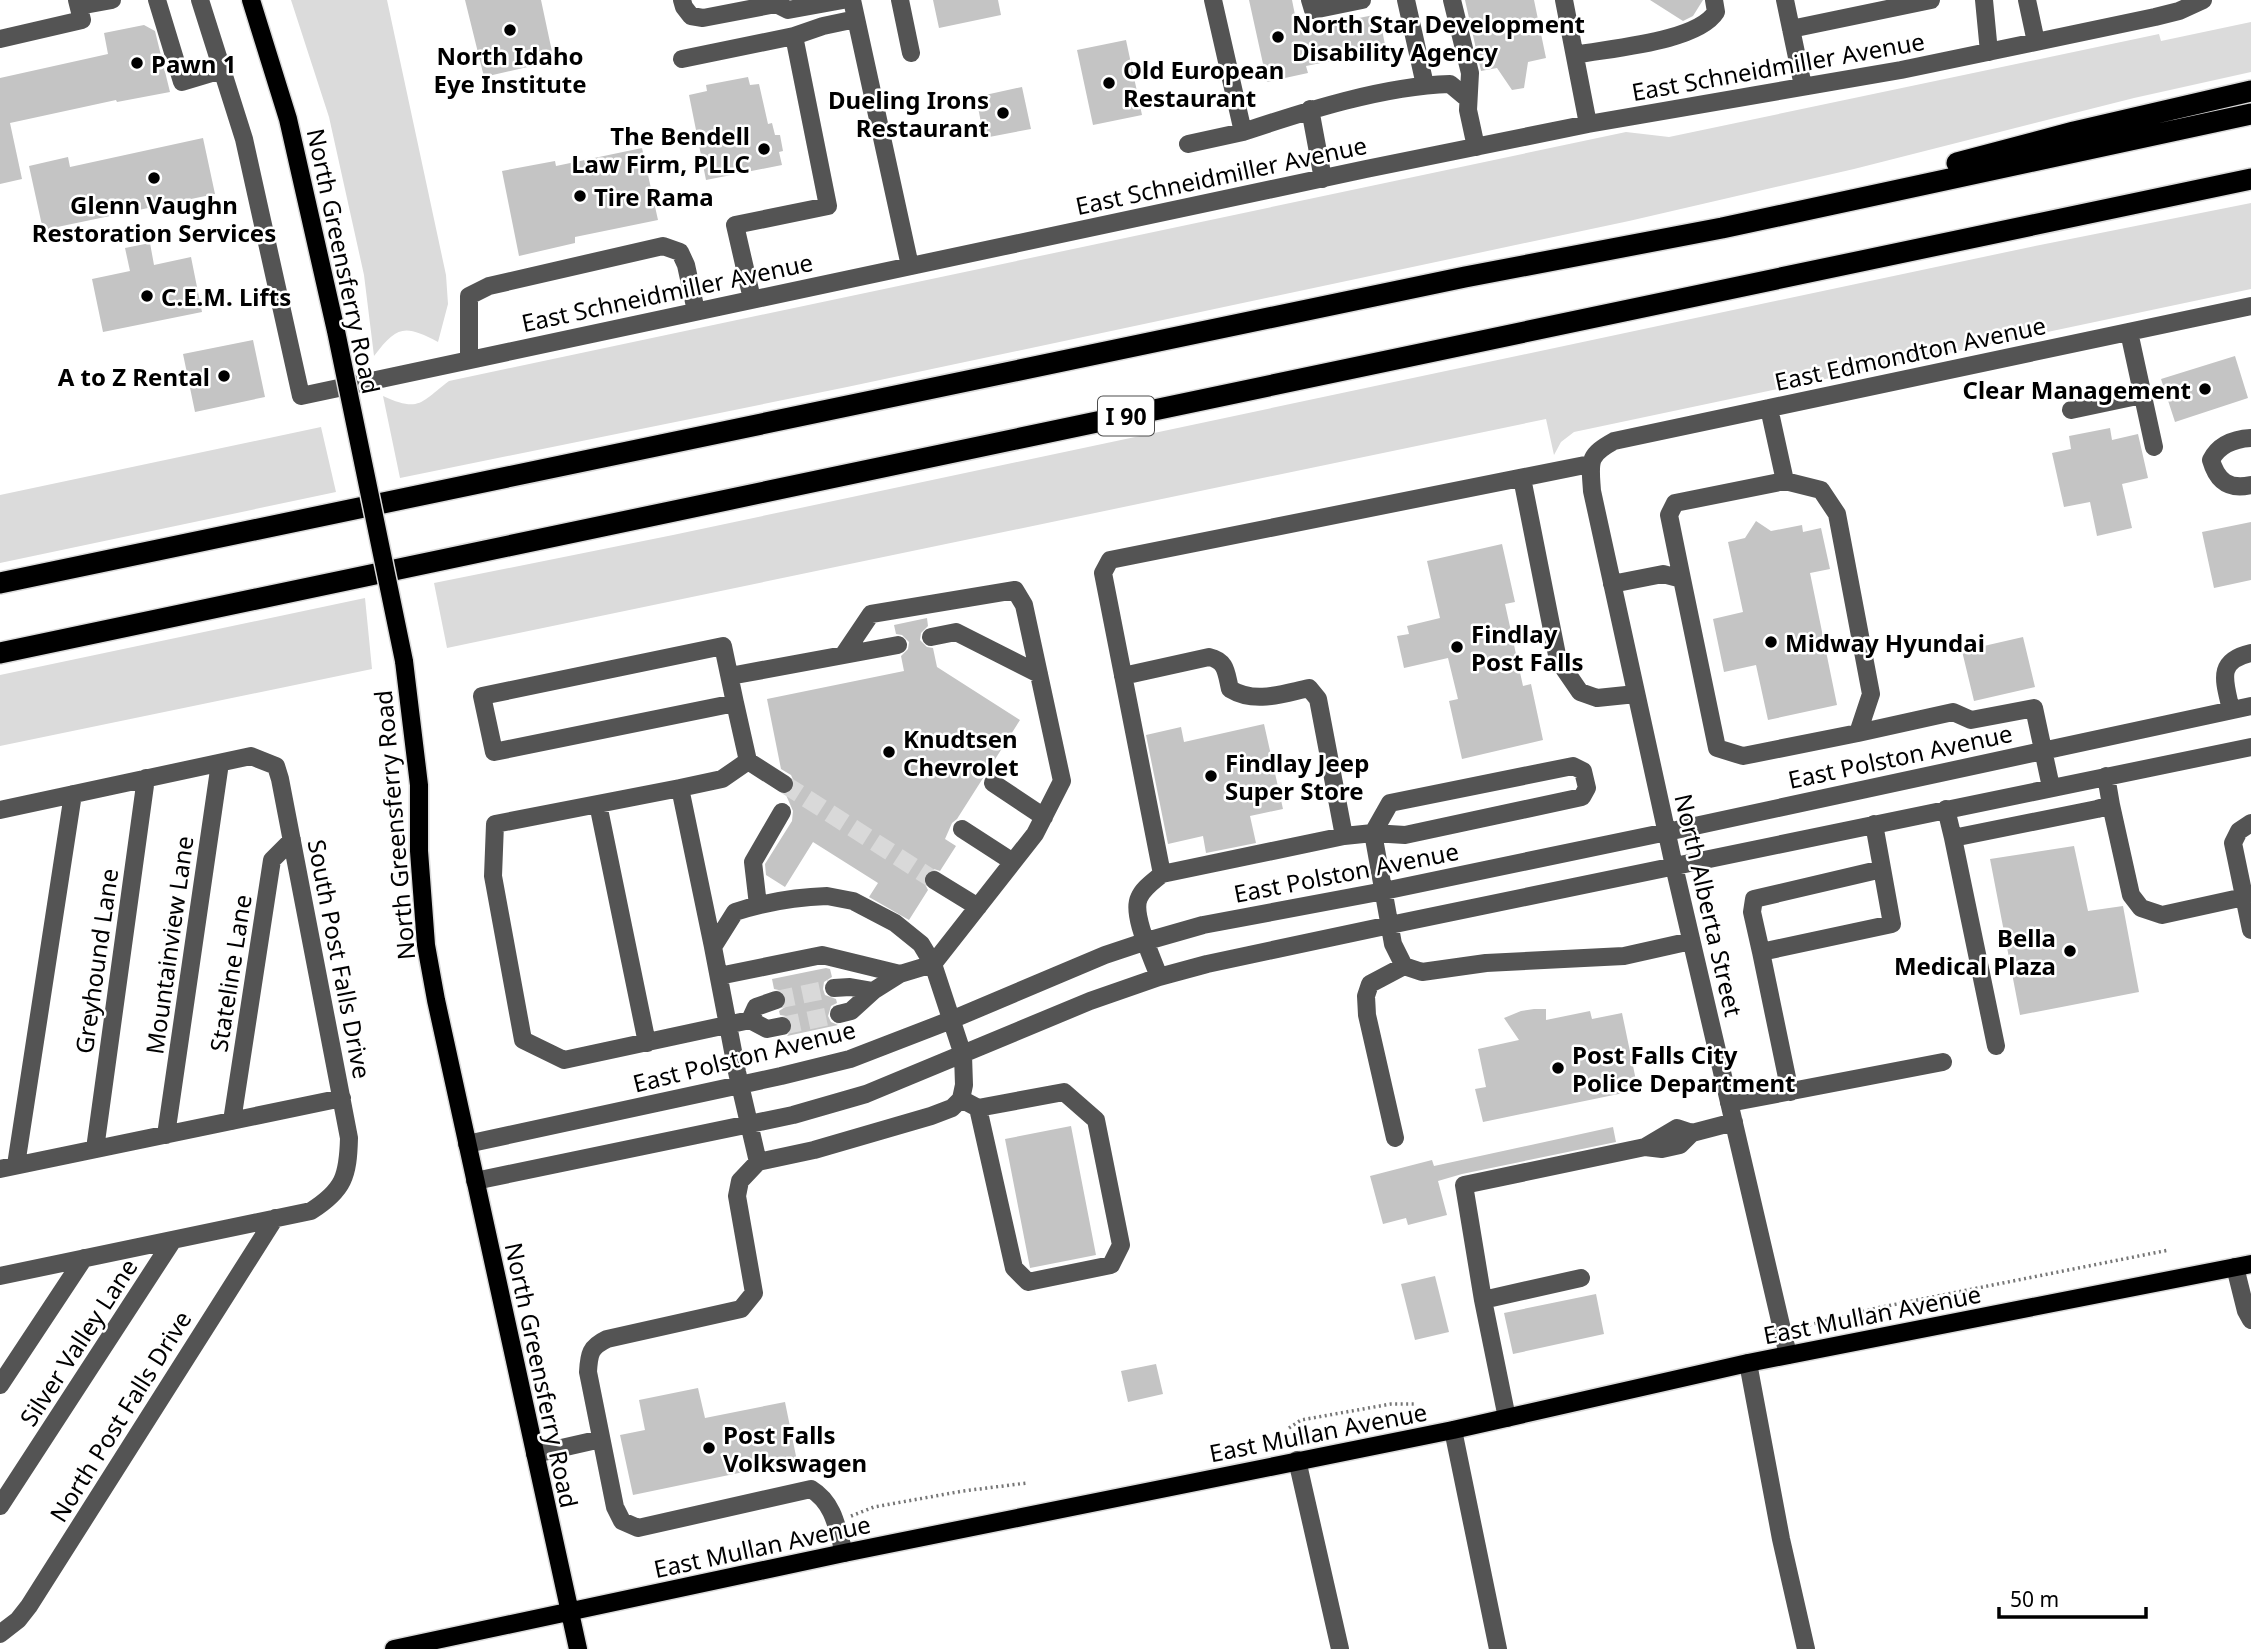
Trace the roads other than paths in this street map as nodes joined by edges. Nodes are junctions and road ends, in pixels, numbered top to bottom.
1 (112, 0) edge
2 (157, 0) edge
3 (200, 0) edge
4 (251, 0) edge
5 (682, 0) edge
6 (843, 0) edge
7 (852, 0) edge
8 (900, 0) edge
9 (1213, 0) edge
10 (1310, 0) edge
11 (1362, 0) edge
12 (1406, 0) edge
13 (1452, 0) edge
14 (1564, 0) edge
15 (1714, 0) edge
16 (1786, 0) edge
17 (1931, 0) edge
18 (1984, 0) edge
19 (2027, 0) edge
20 (2203, 0) edge
21 (775, 2) edge
22 (78, 3) edge
23 (856, 19) junction
24 (1791, 29) junction
25 (794, 36) junction
26 (0, 39) edge
27 (2036, 42) junction
28 (1989, 52) junction
29 (911, 53) dead end
30 (1575, 55) junction
31 (682, 59) dead end
32 (222, 69) junction
33 (1425, 85) junction
34 (1803, 86) junction
35 (2251, 91) edge
36 (1468, 99) junction
37 (1310, 109) junction
38 (2251, 114) edge
39 (1588, 124) junction
40 (1243, 132) junction
41 (1188, 144) dead end
42 (1476, 147) junction
43 (1323, 178) junction
44 (2251, 181) edge
45 (1722, 228) junction
46 (910, 266) junction
47 (752, 299) junction
48 (2251, 306) edge
49 (695, 311) junction
50 (2129, 332) junction
51 (468, 359) junction
52 (2142, 395) junction
53 (1769, 408) junction
54 (2071, 410) dead end
55 (2251, 438) edge
56 (2154, 447) dead end
57 (1590, 464) junction
58 (1522, 478) junction
59 (1785, 481) junction
60 (2251, 485) edge
61 (1682, 579) junction
62 (0, 583) edge
63 (1612, 584) junction
64 (931, 637) dead end
65 (898, 645) dead end
66 (0, 653) edge
67 (2251, 653) edge
68 (844, 654) junction
69 (1039, 674) junction
70 (730, 676) junction
71 (1123, 676) junction
72 (1636, 694) junction
73 (735, 702) junction
74 (2251, 706) edge
75 (2231, 710) junction
76 (1858, 733) junction
77 (2251, 747) edge
78 (2043, 750) junction
79 (748, 761) junction
80 (220, 763) junction
81 (2106, 776) junction
82 (146, 778) junction
83 (993, 783) dead end
84 (784, 784) tunnel mouth
85 (2051, 787) junction
86 (680, 788) junction
87 (73, 794) junction
88 (598, 804) junction
89 (2111, 805) junction
90 (1946, 809) junction
91 (0, 812) edge
92 (782, 812) dead end
93 (1044, 817) junction
94 (2251, 823) edge
95 (1874, 824) junction
96 (962, 829) dead end
97 (1667, 832) junction
98 (1373, 833) junction
99 (1344, 836) junction
100 (1953, 838) junction
101 (292, 840) junction
102 (1013, 862) junction
103 (1674, 866) junction
104 (1882, 869) junction
105 (1162, 874) junction
106 (934, 880) tunnel mouth
107 (1384, 891) junction
108 (2244, 897) junction
109 (758, 905) junction
110 (978, 907) junction
111 (1390, 925) junction
112 (2251, 930) edge
113 (1147, 941) junction
114 (1691, 941) junction
115 (713, 947) junction
116 (1761, 952) junction
117 (933, 964) junction
118 (1404, 966) junction
119 (900, 974) junction
120 (719, 976) junction
121 (1159, 977) junction
122 (834, 988) tunnel mouth
123 (873, 991) junction
124 (776, 1000) tunnel mouth
125 (839, 1014) tunnel mouth
126 (750, 1020) junction
127 (951, 1020) junction
128 (728, 1026) junction
129 (782, 1026) tunnel mouth
130 (647, 1043) junction
131 (1996, 1046) dead end
132 (963, 1055) junction
133 (1943, 1062) dead end
134 (740, 1085) junction
135 (1790, 1092) junction
136 (342, 1098) junction
137 (961, 1099) junction
138 (1729, 1103) junction
139 (978, 1108) junction
140 (232, 1121) junction
141 (1734, 1122) junction
142 (748, 1124) junction
143 (166, 1135) junction
144 (1395, 1138) dead end
145 (467, 1144) junction
146 (95, 1149) junction
147 (758, 1162) junction
148 (8, 1167) edge
149 (475, 1181) junction
150 (275, 1218) junction
151 (173, 1240) junction
152 (84, 1258) junction
153 (2243, 1265) edge
154 (0, 1276) edge
155 (1581, 1278) dead end
156 (1483, 1300) junction
157 (2251, 1320) edge
158 (1788, 1355) junction
159 (1748, 1363) junction
160 (0, 1385) edge
161 (1507, 1418) junction
162 (1452, 1430) junction
163 (601, 1439) junction
164 (535, 1454) junction
165 (1297, 1460) junction
166 (0, 1506) edge
167 (844, 1553) junction
168 (570, 1612) junction
169 (0, 1634) edge
170 (394, 1649) edge
171 (578, 1649) edge
172 (1340, 1649) edge
173 (1498, 1649) edge
174 (1806, 1649) edge

1 - 22 street
2 - 32 street
3 - 32 street
4 - 145 main road, North Greensferry Road, bridge
5 - 21 street
6 - 21 street
7 - 23 street
8 - 29 street
9 - 40 street
10 - 11 street
12 - 33 street
13 - 36 street
14 - 30 street
15 - 30 street
16 - 24 street
17 - 24 street
18 - 28 street
19 - 27 street
20 - 27 street, East Schneidmiller Avenue
22 - 26 street
23 - 25 street
23 - 46 street
24 - 34 street
25 - 31 street
25 - 47 street
27 - 28 street, East Schneidmiller Avenue
28 - 34 street, East Schneidmiller Avenue
30 - 39 street
32 - 51 street, East Schneidmiller Avenue
33 - 36 street
33 - 37 street
34 - 39 street, East Schneidmiller Avenue
35 - 45 highway
36 - 42 street
37 - 40 street
37 - 43 street
38 - 45 highway
39 - 42 street, East Schneidmiller Avenue
40 - 41 street
42 - 43 street, East Schneidmiller Avenue
43 - 46 street, East Schneidmiller Avenue
44 - 66 highway, I 90
45 - 62 highway
46 - 47 street, East Schneidmiller Avenue
47 - 49 street, East Schneidmiller Avenue
48 - 50 street, East Edmondton Avenue
49 - 51 street, East Schneidmiller Avenue
49 - 51 street
50 - 52 street
50 - 53 street, East Edmondton Avenue
52 - 54 street
52 - 56 street
53 - 57 street, East Edmondton Avenue
53 - 59 street
55 - 60 street
57 - 58 street
57 - 63 street, North Alberta Street
58 - 71 street
58 - 72 street
59 - 61 street
59 - 76 street
61 - 63 street
61 - 76 street
63 - 72 street, North Alberta Street
64 - 69 street
65 - 68 street
67 - 75 street
68 - 69 street
68 - 70 street
69 - 93 street
70 - 73 street
70 - 73 street
71 - 99 street
71 - 105 street
72 - 97 street, North Alberta Street
73 - 79 street
74 - 75 street, East Polston Avenue
75 - 78 street, East Polston Avenue
76 - 78 street
77 - 81 street
78 - 85 street
78 - 97 street, East Polston Avenue
79 - 84 street
79 - 86 street
80 - 82 street, South Post Falls Drive
80 - 101 street, South Post Falls Drive
80 - 143 street, Mountainview Lane
81 - 85 street
81 - 89 street
82 - 87 street, South Post Falls Drive
82 - 146 street, Greyhound Lane
83 - 93 street
85 - 90 street
86 - 88 street
86 - 115 street
87 - 91 street, South Post Falls Drive
87 - 148 street
88 - 130 street
88 - 130 street
89 - 100 street
89 - 108 street
90 - 95 street
90 - 100 street
92 - 109 street
93 - 102 street
94 - 108 street
95 - 103 street
95 - 104 street
96 - 102 street
97 - 103 street, North Alberta Street
97 - 107 street, East Polston Avenue
98 - 98 street
98 - 99 street
98 - 107 street
99 - 105 street
100 - 131 street
101 - 136 street, South Post Falls Drive
101 - 140 street, Stateline Lane
102 - 110 street
103 - 111 street
103 - 114 street, North Alberta Street
104 - 116 street
104 - 116 street
105 - 113 street
106 - 110 street
107 - 111 street
107 - 113 street, East Polston Avenue
108 - 112 street
109 - 115 street
109 - 117 street
110 - 117 street
111 - 118 street
111 - 121 street
113 - 121 street
113 - 127 street, East Polston Avenue
114 - 118 street
114 - 138 street, North Alberta Street
115 - 120 street
116 - 135 street
117 - 119 street
117 - 127 street
118 - 144 street
119 - 120 street
119 - 123 street
120 - 128 street
121 - 132 street
122 - 123 street
123 - 125 street
124 - 126 street
126 - 128 street
126 - 129 street
127 - 132 street
127 - 134 street, East Polston Avenue
128 - 130 street
128 - 134 street
132 - 137 street
132 - 142 street
133 - 135 street
134 - 142 street
134 - 145 street, East Polston Avenue
135 - 138 street
136 - 140 street, South Post Falls Drive
136 - 150 street
137 - 139 street
137 - 147 street
138 - 141 street, North Alberta Street
139 - 139 street
140 - 143 street, South Post Falls Drive
141 - 156 street
141 - 158 street, North Alberta Street
142 - 147 street
142 - 149 street
143 - 146 street, South Post Falls Drive
145 - 149 main road, North Greensferry Road
146 - 148 street, South Post Falls Drive
147 - 163 street
149 - 164 main road, North Greensferry Road
150 - 151 street
150 - 169 street, North Post Falls Drive
151 - 152 street
151 - 166 street, Silver Valley Lane
152 - 154 street
152 - 160 street
153 - 157 street
153 - 158 main road, East Mullan Avenue
155 - 156 street
156 - 161 street
158 - 159 main road, East Mullan Avenue
159 - 161 main road, East Mullan Avenue
159 - 174 street
161 - 162 main road, East Mullan Avenue
162 - 165 main road, East Mullan Avenue
162 - 173 street
163 - 164 street
163 - 167 street
164 - 168 main road, North Greensferry Road
165 - 167 main road, East Mullan Avenue
165 - 172 street
167 - 168 main road, East Mullan Avenue
168 - 170 main road, East Mullan Avenue
168 - 171 main road, North Greensferry Road

